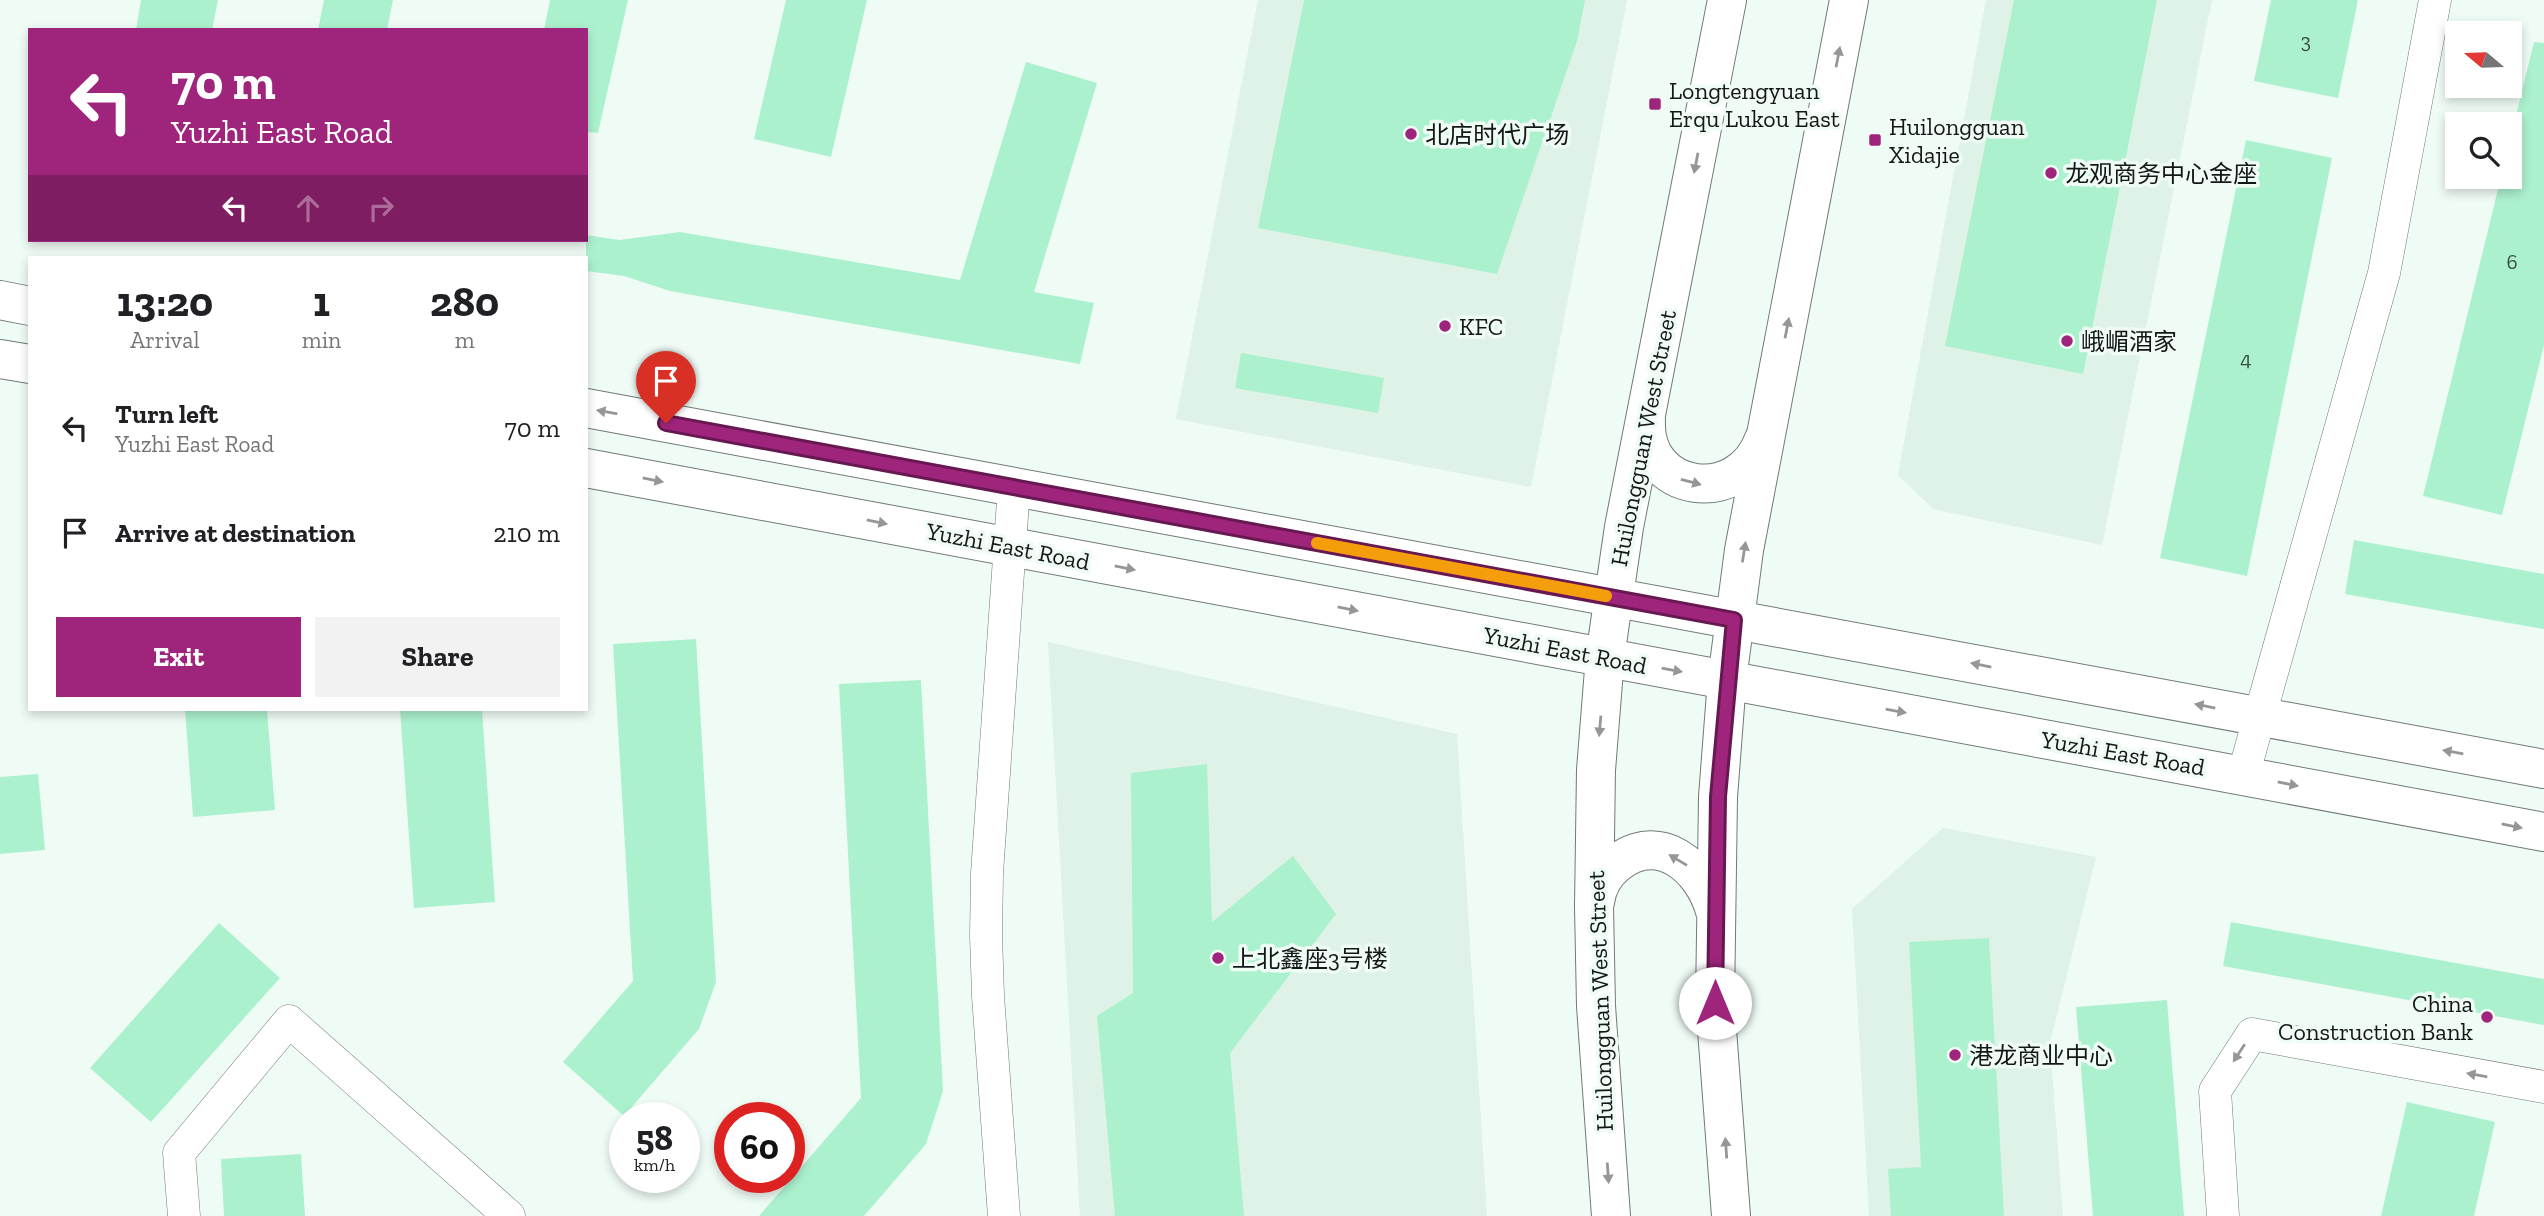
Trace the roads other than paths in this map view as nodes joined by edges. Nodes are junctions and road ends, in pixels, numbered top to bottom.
1 (1727, 0) edge
2 (1849, 0) edge
3 (2435, 0) edge
4 (0, 300) edge
5 (28, 306) edge
6 (0, 359) edge
7 (28, 365) edge
8 (588, 408) edge
9 (1647, 411) junction
10 (1767, 431) junction
11 (588, 468) edge
12 (1014, 487) junction
13 (1010, 546) junction
14 (1613, 597) junction
15 (1734, 620) junction
16 (1605, 657) junction
17 (1727, 680) junction
18 (2260, 716) junction
19 (2544, 769) edge
20 (2243, 776) junction
21 (2544, 832) edge
22 (1594, 906) junction
23 (1716, 913) junction
24 (2544, 1087) edge
25 (184, 1216) edge
26 (509, 1216) edge
27 (1004, 1216) edge
28 (1611, 1216) edge
29 (1731, 1216) edge
30 (2223, 1216) edge

1 -> 9 main road, Huilongguan West Street
10 -> 2 main road
3 - 18 street
4 - 5 main road
6 - 7 main road
12 -> 8 main road
9 -> 10 main road
9 - 14 main road, Huilongguan West Street
15 -> 10 main road
11 -> 13 main road, Yuzhi East Road
12 - 13 street
12 - 14 main road
13 -> 16 main road, Yuzhi East Road
13 - 27 street
14 - 15 main road
14 - 16 main road, Huilongguan West Street
15 - 17 main road
18 -> 15 main road
16 -> 17 main road, Yuzhi East Road
16 -> 22 main road, Huilongguan West Street
17 -> 20 main road, Yuzhi East Road
17 - 23 main road
19 -> 18 main road
18 - 20 street
20 -> 21 main road, Yuzhi East Road
23 -> 22 main road
22 -> 28 main road, Huilongguan West Street
29 -> 23 main road
24 -> 30 street
25 - 26 street

